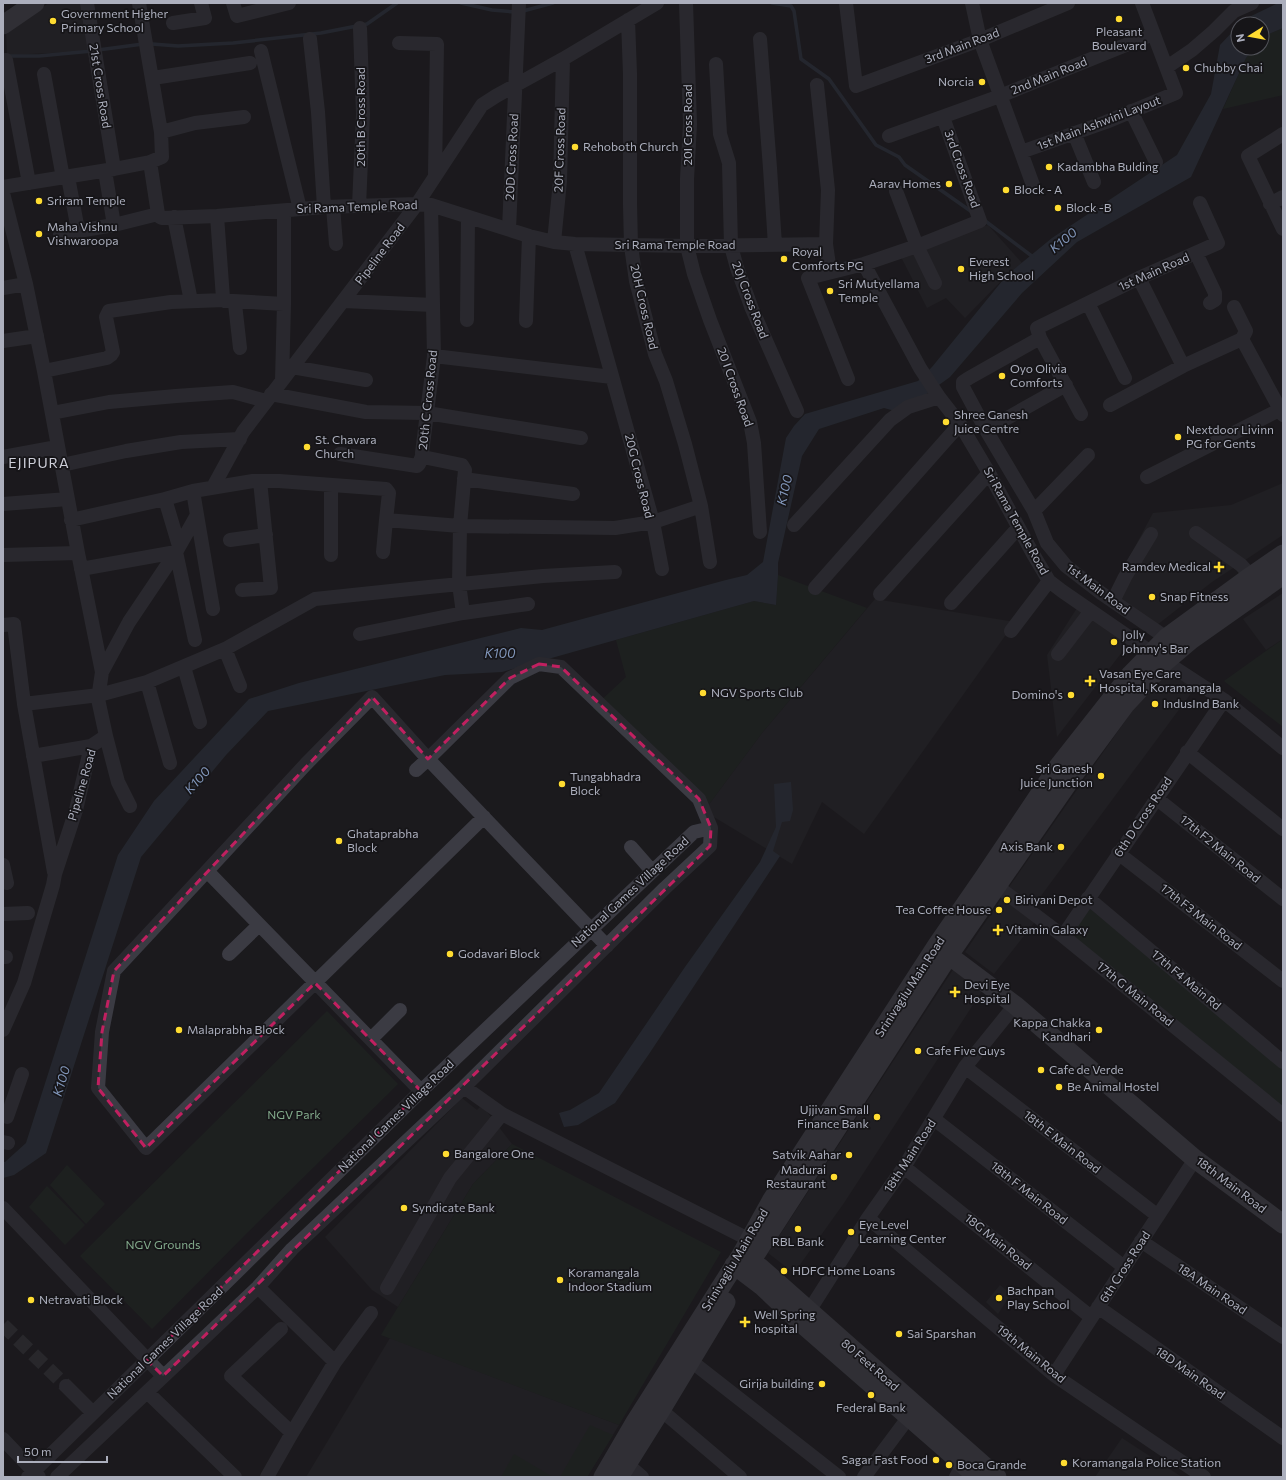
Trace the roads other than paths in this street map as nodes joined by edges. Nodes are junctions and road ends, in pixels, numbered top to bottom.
1 (35, 3) edge
2 (87, 3) edge
3 (139, 3) edge
4 (201, 3) edge
5 (233, 3) edge
6 (290, 3) edge
7 (657, 3) edge
8 (686, 3) edge
9 (846, 3) edge
10 (972, 3) edge
11 (1068, 3) edge
12 (1142, 3) edge
13 (1252, 3) edge
14 (519, 9) edge
15 (628, 20) junction
16 (173, 24) dead end
17 (3, 26) edge
18 (360, 28) dead end
19 (1153, 34) junction
20 (310, 38) dead end
21 (760, 39) dead end
22 (980, 40) junction
23 (399, 43) dead end
24 (261, 51) dead end
25 (563, 59) junction
26 (6, 60) dead end
27 (250, 63) dead end
28 (716, 64) dead end
29 (1166, 67) junction
30 (44, 74) dead end
31 (152, 78) junction
32 (516, 84) junction
33 (817, 85) dead end
34 (1000, 96) junction
35 (1131, 111) junction
36 (244, 117) dead end
37 (943, 117) junction
38 (160, 132) junction
39 (1074, 133) junction
40 (1283, 134) edge
41 (889, 136) dead end
42 (1021, 152) junction
43 (150, 162) junction
44 (1156, 162) dead end
45 (109, 170) junction
46 (435, 175) junction
47 (66, 177) junction
48 (1094, 182) dead end
49 (29, 183) junction
50 (1033, 185) dead end
51 (3, 187) edge
52 (896, 191) dead end
53 (3, 193) edge
54 (1283, 197) edge
55 (1200, 203) dead end
56 (417, 204) junction
57 (1270, 204) junction
58 (359, 206) junction
59 (431, 206) junction
60 (329, 207) junction
61 (300, 210) junction
62 (284, 211) junction
63 (158, 214) junction
64 (217, 216) junction
65 (174, 217) junction
66 (468, 217) junction
67 (114, 224) junction
68 (509, 229) junction
69 (1283, 229) edge
70 (78, 230) junction
71 (60, 234) dead end
72 (529, 236) junction
73 (554, 242) junction
74 (336, 244) dead end
75 (575, 244) junction
76 (826, 244) junction
77 (775, 245) junction
78 (631, 246) junction
79 (688, 246) junction
80 (732, 246) junction
81 (917, 246) junction
82 (1196, 254) junction
83 (864, 264) junction
84 (830, 272) junction
85 (1140, 278) junction
86 (935, 283) dead end
87 (26, 284) junction
88 (3, 288) edge
89 (191, 301) junction
90 (228, 301) junction
91 (344, 301) junction
92 (1088, 303) junction
93 (1210, 303) dead end
94 (284, 304) junction
95 (433, 305) junction
96 (1234, 307) dead end
97 (466, 320) dead end
98 (526, 321) dead end
99 (37, 336) junction
100 (1040, 338) junction
101 (1242, 339) junction
102 (3, 341) edge
103 (240, 348) dead end
104 (434, 356) junction
105 (1183, 366) junction
106 (292, 367) junction
107 (44, 371) junction
108 (612, 377) junction
109 (1125, 378) dead end
110 (848, 379) dead end
111 (366, 380) dead end
112 (282, 381) junction
113 (1066, 385) junction
114 (936, 393) junction
115 (269, 398) junction
116 (1110, 405) dead end
117 (1282, 410) edge
118 (797, 411) dead end
119 (52, 413) junction
120 (426, 413) junction
121 (1081, 414) dead end
122 (960, 424) junction
123 (986, 430) junction
124 (240, 438) junction
125 (581, 438) dead end
126 (58, 447) junction
127 (340, 454) dead end
128 (1088, 455) dead end
129 (422, 456) junction
130 (3, 457) edge
131 (62, 465) junction
132 (989, 473) junction
133 (1147, 477) dead end
134 (464, 479) junction
135 (260, 481) junction
136 (331, 485) junction
137 (213, 487) junction
138 (193, 491) junction
139 (573, 494) dead end
140 (68, 499) junction
141 (165, 499) junction
142 (3, 504) edge
143 (701, 506) junction
144 (1034, 511) junction
145 (197, 515) junction
146 (71, 520) junction
147 (386, 520) junction
148 (653, 522) junction
149 (794, 525) dead end
150 (460, 526) junction
151 (1018, 528) junction
152 (760, 532) dead end
153 (1196, 533) dead end
154 (1151, 534) dead end
155 (266, 535) junction
156 (230, 540) dead end
157 (177, 549) junction
158 (383, 552) dead end
159 (78, 553) junction
160 (1283, 554) edge
161 (3, 555) edge
162 (331, 555) dead end
163 (710, 562) dead end
164 (81, 569) junction
165 (662, 569) dead end
166 (615, 572) dead end
167 (1283, 575) edge
168 (1251, 576) junction
169 (1049, 581) junction
170 (458, 584) junction
171 (815, 588) dead end
172 (242, 590) dead end
173 (880, 594) dead end
174 (1113, 601) junction
175 (951, 603) dead end
176 (528, 604) dead end
177 (213, 608) dead end
178 (1091, 610) junction
179 (463, 613) junction
180 (3, 625) edge
181 (1011, 631) dead end
182 (360, 634) dead end
183 (195, 640) dead end
184 (1174, 643) junction
185 (225, 649) junction
186 (1058, 654) dead end
187 (1158, 657) junction
188 (184, 667) junction
189 (102, 672) junction
190 (148, 682) junction
191 (240, 686) dead end
192 (99, 695) junction
193 (1224, 700) junction
194 (24, 704) junction
195 (200, 722) dead end
196 (106, 736) junction
197 (91, 746) junction
198 (1283, 748) edge
199 (1187, 752) junction
200 (33, 756) junction
201 (428, 759) junction
202 (170, 762) dead end
203 (416, 770) dead end
204 (1156, 798) junction
205 (130, 806) dead end
206 (484, 817) junction
207 (711, 828) junction
208 (1283, 829) edge
209 (630, 847) dead end
210 (1118, 853) junction
211 (3, 864) edge
212 (207, 871) junction
213 (652, 871) junction
214 (55, 874) junction
215 (990, 881) junction
216 (7, 883) dead end
217 (1088, 898) junction
218 (1283, 900) edge
219 (28, 913) dead end
220 (3, 914) edge
221 (259, 925) junction
222 (591, 929) junction
223 (1063, 936) junction
224 (607, 946) junction
225 (943, 950) junction
226 (229, 954) dead end
227 (1283, 981) edge
228 (315, 982) junction
229 (1015, 1005) junction
230 (400, 1010) dead end
231 (3, 1030) edge
232 (371, 1039) junction
233 (1283, 1062) edge
234 (966, 1067) junction
235 (22, 1074) dead end
236 (464, 1087) junction
237 (421, 1091) junction
238 (502, 1114) junction
239 (1283, 1115) edge
240 (8, 1117) edge
241 (934, 1119) junction
242 (1195, 1159) junction
243 (904, 1167) junction
244 (3, 1208) edge
245 (1158, 1216) junction
246 (868, 1218) junction
247 (1283, 1224) edge
248 (276, 1234) junction
249 (1141, 1242) junction
250 (292, 1249) junction
251 (747, 1256) junction
252 (1124, 1267) junction
253 (258, 1287) junction
254 (387, 1288) dead end
255 (809, 1311) junction
256 (1095, 1312) junction
257 (370, 1313) dead end
258 (281, 1329) dead end
259 (1283, 1337) edge
260 (147, 1360) junction
261 (691, 1360) junction
262 (335, 1362) junction
263 (1054, 1374) junction
264 (163, 1376) junction
265 (66, 1386) tunnel mouth
266 (147, 1392) junction
267 (661, 1410) junction
268 (912, 1411) junction
269 (93, 1413) junction
270 (292, 1433) junction
271 (1283, 1438) edge
272 (3, 1439) edge
273 (623, 1471) edge
274 (960, 1471) edge
275 (33, 1475) edge
276 (57, 1477) edge
277 (235, 1477) edge
278 (267, 1477) edge
279 (603, 1477) edge
280 (642, 1477) edge
281 (740, 1477) edge
282 (839, 1477) edge
283 (864, 1477) edge
284 (978, 1477) edge
285 (997, 1477) edge
286 (1204, 1477) edge

1 - 17 main road
2 - 45 street, 21st Cross Road
3 - 31 street
4 - 16 street
5 - 6 street
7 - 15 street, Pipeline Road
8 - 79 street, 20I Cross Road
9 - 22 street, 3rd Main Road
10 - 22 street
11 - 22 street, 3rd Main Road
12 - 19 street
13 - 29 street
14 - 32 street, 20D Cross Road
15 - 25 street, Pipeline Road
15 - 78 street, 20H Cross Road
18 - 58 street, 20th B Cross Road
19 - 29 street
19 - 34 street, 2nd Main Road
20 - 60 street
21 - 77 street
22 - 34 street
23 - 46 street
24 - 61 street
25 - 32 street, Pipeline Road
25 - 73 street, 20F Cross Road
26 - 49 street
27 - 31 street
28 - 80 street, 20J Cross Road
29 - 35 street, 1st Main Ashwini Layout
30 - 47 street
31 - 38 street
32 - 46 street, Pipeline Road
32 - 68 street, 20D Cross Road
33 - 76 street
34 - 37 street, 2nd Main Road
34 - 42 street
35 - 39 street, 1st Main Ashwini Layout
35 - 44 street
36 - 38 street
37 - 41 street, 2nd Main Road
37 - 81 street, 3rd Cross Road
38 - 43 street
39 - 42 street, 1st Main Ashwini Layout
39 - 48 street
40 - 57 street
42 - 50 street
43 - 45 street
43 - 63 street
45 - 47 street
45 - 67 street, 21st Cross Road
46 - 56 street, Pipeline Road
47 - 49 street
47 - 70 street
49 - 51 street
52 - 81 street
53 - 87 street
54 - 57 street
55 - 82 street, 1st Main Road
56 - 58 street, Sri Rama Temple Road
56 - 59 street, Sri Rama Temple Road
56 - 91 street, Pipeline Road
57 - 69 street
58 - 60 street, Sri Rama Temple Road
59 - 66 street, Sri Rama Temple Road
59 - 95 street, 20th C Cross Road
60 - 61 street, Sri Rama Temple Road
60 - 74 street
61 - 62 street, Sri Rama Temple Road
62 - 64 street, Sri Rama Temple Road
62 - 94 street
63 - 65 street, Sri Rama Temple Road
63 - 67 street
64 - 65 street, Sri Rama Temple Road
64 - 90 street
65 - 89 street
66 - 68 street, Sri Rama Temple Road
66 - 97 street
67 - 70 street
68 - 72 street, Sri Rama Temple Road
70 - 71 street
72 - 73 street, Sri Rama Temple Road
72 - 98 street
73 - 75 street, Sri Rama Temple Road
75 - 78 street, Sri Rama Temple Road
75 - 108 street, 20G Cross Road
76 - 77 street, Sri Rama Temple Road
76 - 84 street
77 - 80 street, Sri Rama Temple Road
78 - 79 street, Sri Rama Temple Road
78 - 143 street, 20H Cross Road
79 - 80 street, Sri Rama Temple Road
79 - 152 street, 20 I Cross Road
80 - 118 street, 20J Cross Road
81 - 83 street
81 - 86 street
82 - 85 street, 1st Main Road
82 - 93 street
83 - 84 street
83 - 114 street, Sri Rama Temple Road
84 - 110 street
85 - 92 street, 1st Main Road
85 - 105 street
87 - 88 street
87 - 99 street
89 - 90 street
89 - 107 street
90 - 94 street
90 - 103 street
91 - 95 street
91 - 106 street, Pipeline Road
92 - 100 street, 1st Main Road
92 - 109 street
94 - 112 street
95 - 104 street, 20th C Cross Road
96 - 101 street
99 - 102 street
99 - 107 street
100 - 113 street
100 - 123 street, 1st Main Road
101 - 105 street
101 - 117 street
104 - 108 street
104 - 120 street, 20th C Cross Road
105 - 116 street
106 - 111 street
106 - 112 street, Pipeline Road
107 - 119 street
108 - 148 street, 20G Cross Road
112 - 115 street, Pipeline Road
113 - 121 street
113 - 123 street
114 - 122 street, Sri Rama Temple Road
114 - 149 street
115 - 119 street
115 - 120 street
115 - 124 street, Pipeline Road
117 - 133 street
119 - 126 street
120 - 125 street
120 - 129 street, 20th C Cross Road
122 - 132 street, Sri Rama Temple Road
122 - 171 street
123 - 144 street, 1st Main Road
124 - 131 street
124 - 137 street, Pipeline Road
126 - 130 street
126 - 131 street
127 - 129 street
128 - 144 street
129 - 134 street, 20th C Cross Road
131 - 140 street
132 - 151 street, Sri Rama Temple Road
132 - 173 street
134 - 139 street
134 - 150 street, 20th C Cross Road
135 - 136 street
135 - 137 street
135 - 155 street
136 - 147 street
136 - 162 street
137 - 138 street
138 - 141 street
138 - 145 street
140 - 142 street
140 - 146 street
141 - 146 street
141 - 157 street
143 - 148 street
143 - 163 street, 20H Cross Road
144 - 174 street, 1st Main Road
145 - 157 street, Pipeline Road
145 - 177 street
146 - 159 street
147 - 150 street, 20G Cross Road
147 - 158 street
148 - 150 street, 20G Cross Road
148 - 165 street
150 - 170 street, 20th C Cross Road
151 - 169 street, Sri Rama Temple Road
151 - 175 street
153 - 168 street
154 - 174 street
155 - 156 street
155 - 172 street
157 - 164 street
157 - 183 street
157 - 189 street, Pipeline Road
159 - 161 street
159 - 164 street
160 - 168 main road, Srinivagilu Main Road
164 - 189 street
166 - 170 street
167 - 184 main road, Srinivagilu Main Road
168 - 184 main road, Srinivagilu Main Road
169 - 178 street, Sri Rama Temple Road
169 - 181 street
170 - 179 street, 20th C Cross Road
170 - 185 street
174 - 184 street, 1st Main Road
176 - 179 street
178 - 186 street
178 - 187 street, Sri Rama Temple Road
179 - 182 street
180 - 194 street
184 - 187 main road, Srinivagilu Main Road
185 - 188 street
185 - 191 street
187 - 193 street, Sri Rama Temple Road
187 - 215 main road, Srinivagilu Main Road
188 - 190 street
188 - 195 street
189 - 192 street, Pipeline Road
190 - 192 street
190 - 202 street
192 - 194 street
192 - 196 street, Pipeline Road
193 - 198 street, Sri Rama Temple Road
193 - 199 street, 6th D Cross Road
194 - 200 street
196 - 197 street, Pipeline Road
196 - 205 street
197 - 200 street
197 - 214 street, Pipeline Road
199 - 204 street, 6th D Cross Road
199 - 208 street
200 - 214 street
201 - 203 street
201 - 206 street
201 - 207 street
201 - 212 street
204 - 210 street, 6th D Cross Road
204 - 218 street, 17th F2 Main Road
206 - 222 street
206 - 228 street
207 - 213 street, National Games Village Road
207 - 224 street, National Games Village Road
209 - 213 street
210 - 217 street, 6th D Cross Road
210 - 227 street, 17th F3 Main Road
211 - 216 street
212 - 221 street
212 - 228 street
213 - 222 street, National Games Village Road
214 - 231 street, Pipeline Road
215 - 223 street, 17th G Main Road
215 - 225 main road, Srinivagilu Main Road
217 - 223 street, 6th D Cross Road
217 - 233 street, 17th F4 Main Rd
219 - 220 street
221 - 226 street
221 - 228 street
222 - 224 street
222 - 237 street, National Games Village Road
223 - 239 street, 17th G Main Road
224 - 236 street, National Games Village Road
225 - 229 main road, 18th Main Road
225 - 251 main road, Srinivagilu Main Road
228 - 232 street
229 - 234 street, 18th Main Road
229 - 242 main road, 18th Main Road
230 - 232 street
232 - 237 street
234 - 241 street, 18th Main Road
234 - 245 street, 18th E Main Road
235 - 240 street
236 - 238 street
236 - 250 street, National Games Village Road
237 - 248 street, National Games Village Road
238 - 251 street
238 - 254 street
241 - 243 street, 18th Main Road
241 - 252 street, 18th F Main Road
242 - 245 street, 6th Cross Road
242 - 247 main road, 18th Main Road
243 - 246 street, 18th Main Road
243 - 256 street, 18G Main Road
244 - 260 street
245 - 249 street, 6th Cross Road
246 - 255 street, 18th Main Road
246 - 263 street, 19th Main Road
248 - 250 street
248 - 260 street, National Games Village Road
249 - 252 street, 6th Cross Road
249 - 259 street, 18A Main Road
250 - 253 street, National Games Village Road
251 - 255 main road, 80 Feet Road
251 - 261 main road, Srinivagilu Main Road
251 - 268 main road, 80 Feet Road
251 - 279 main road, Srinivagilu Main Road
252 - 256 street, 6th Cross Road
253 - 262 street
253 - 264 street, National Games Village Road
255 - 268 main road, 80 Feet Road
256 - 263 street, 6th Cross Road
256 - 271 street, 18D Main Road
257 - 262 street
258 - 270 street
260 - 264 street
260 - 269 street, National Games Village Road
261 - 267 main road, Srinivagilu Main Road
261 - 282 street
262 - 270 street
263 - 286 street, 19th Main Road
264 - 266 street, National Games Village Road
265 - 269 street
266 - 276 street, National Games Village Road
266 - 277 street
267 - 273 main road, Srinivagilu Main Road
267 - 281 street
268 - 274 main road, 80 Feet Road
268 - 283 street
268 - 285 main road, 80 Feet Road
269 - 275 street, National Games Village Road
270 - 278 street
272 - 275 street
273 - 280 street
274 - 284 main road, 80 Feet Road

